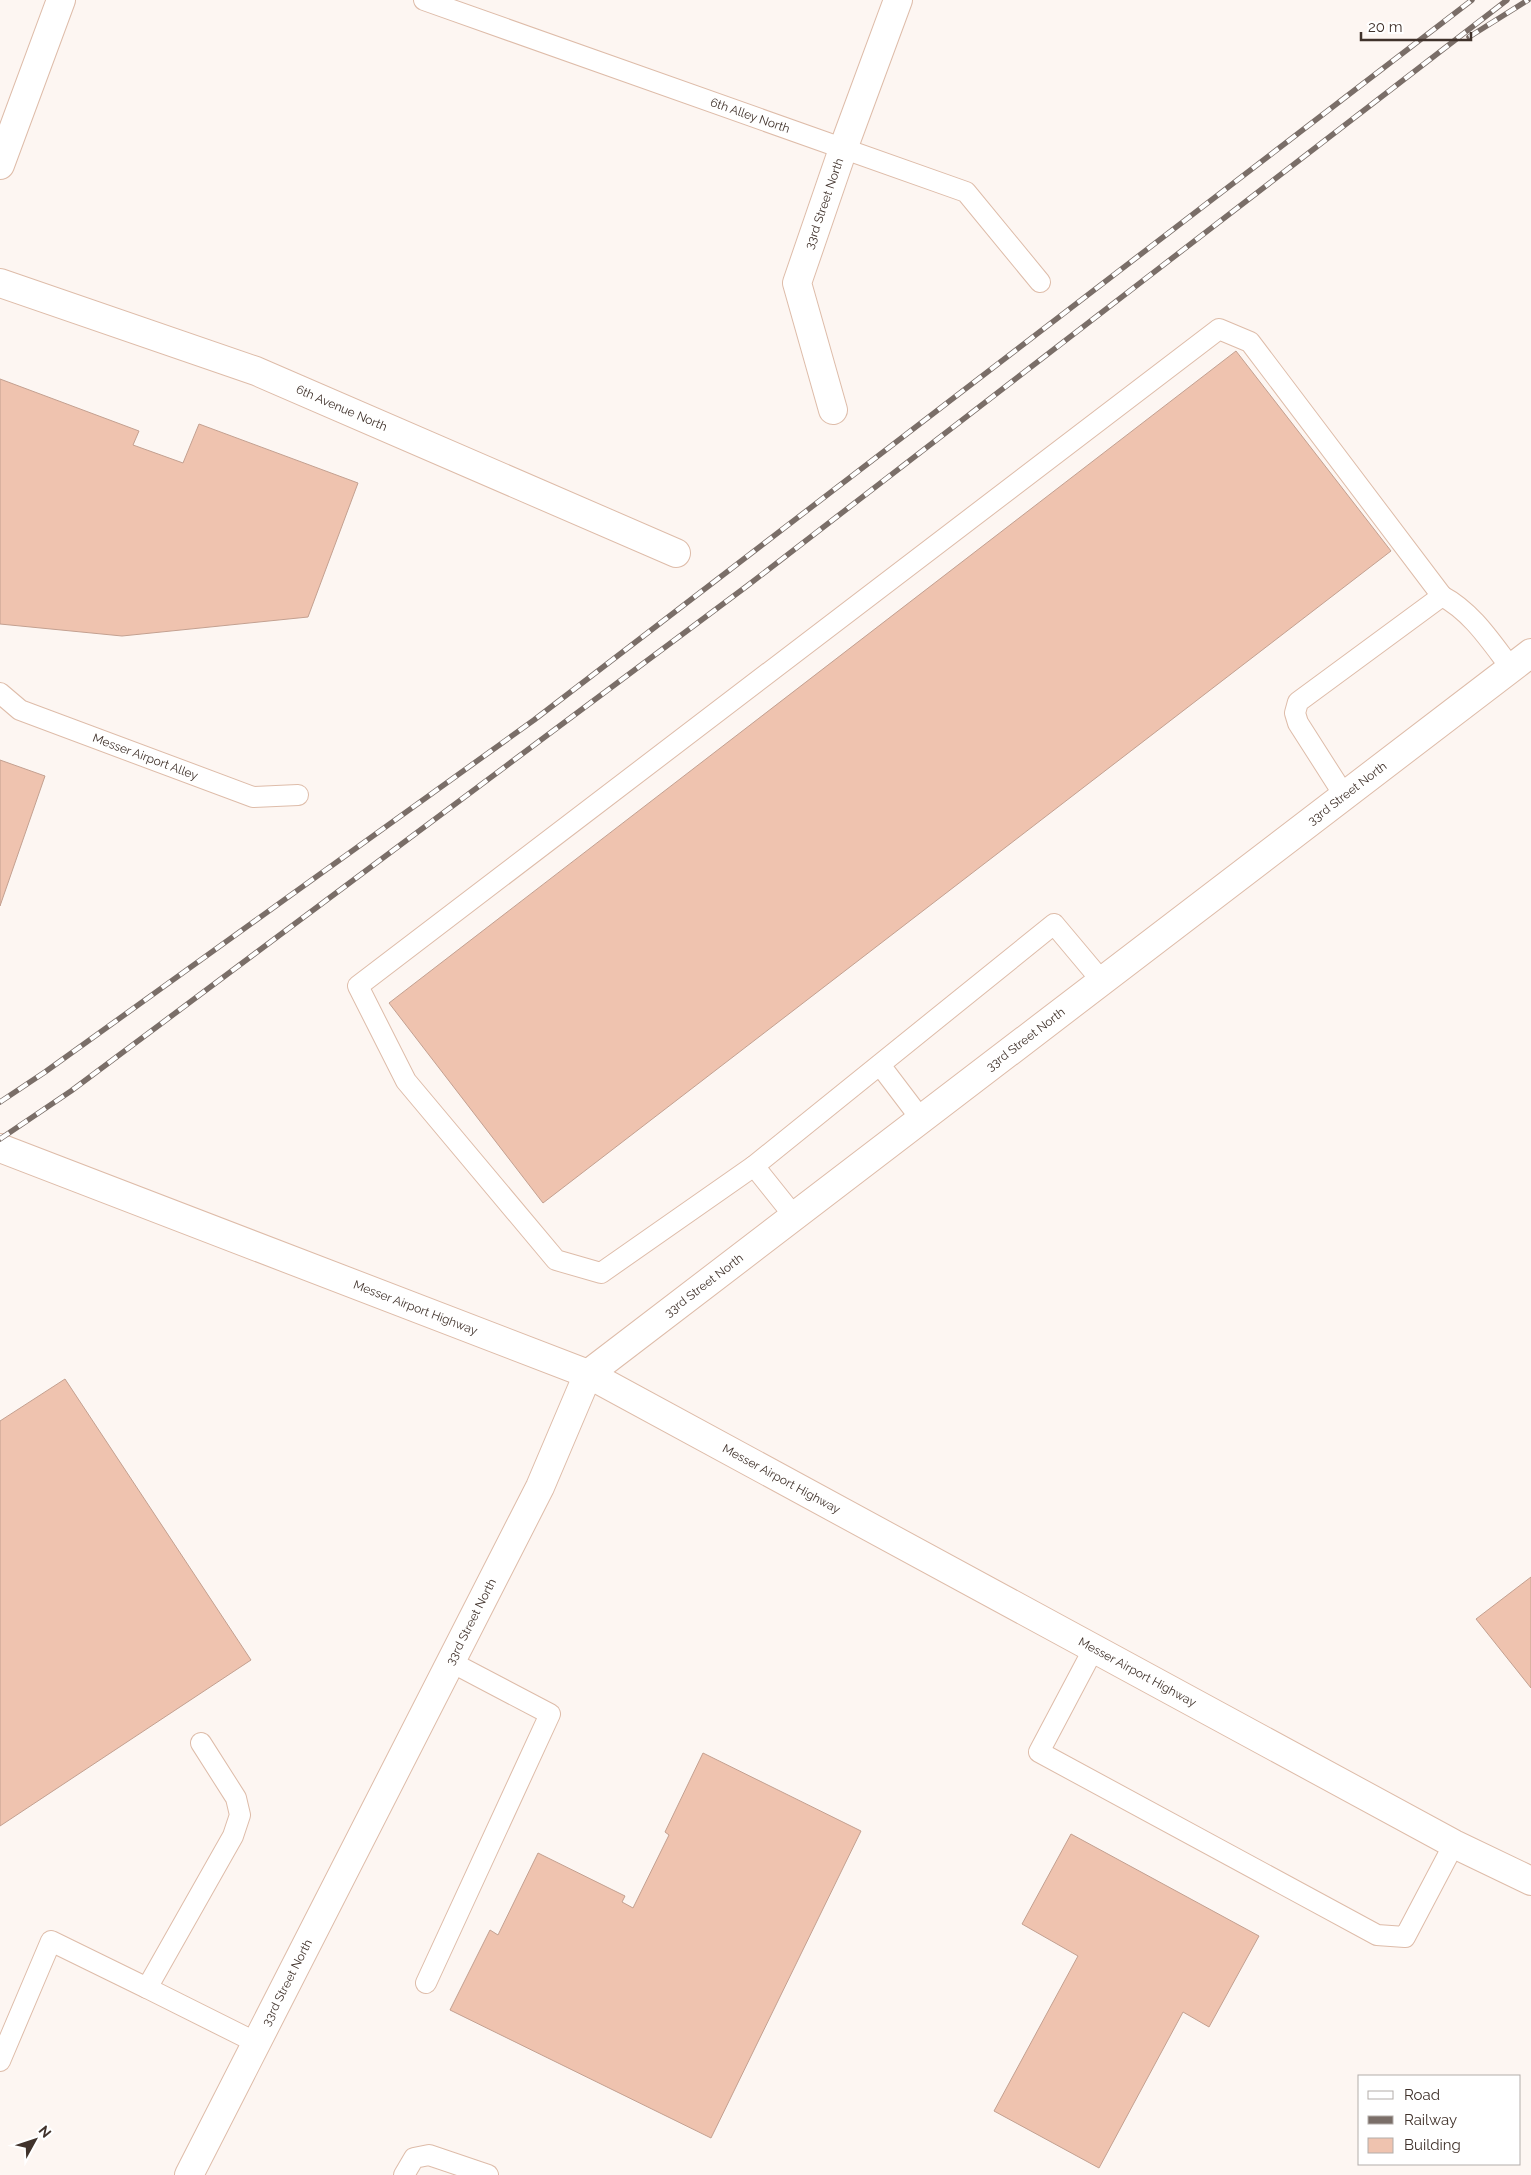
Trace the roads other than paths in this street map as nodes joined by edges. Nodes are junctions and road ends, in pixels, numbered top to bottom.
1 (61, 0) edge
2 (424, 0) edge
3 (898, 0) edge
4 (843, 149) junction
5 (0, 165) edge
6 (1040, 282) dead end
7 (0, 283) edge
8 (833, 410) dead end
9 (676, 553) dead end
10 (1442, 596) junction
11 (1521, 661) edge
12 (0, 693) edge
13 (298, 795) dead end
14 (1344, 795) junction
15 (1101, 980) junction
16 (880, 1065) junction
17 (922, 1119) junction
18 (0, 1148) edge
19 (754, 1166) junction
20 (794, 1216) junction
21 (588, 1374) junction
22 (1094, 1648) junction
23 (451, 1662) junction
24 (201, 1743) dead end
25 (1454, 1844) junction
26 (1531, 1881) edge
27 (426, 1983) dead end
28 (147, 1988) junction
29 (255, 2042) junction
30 (0, 2061) edge
31 (189, 2175) edge
32 (404, 2175) edge
33 (488, 2175) edge

1 - 5 street
2 - 4 lane, 6th Alley North
3 - 4 street, 33rd Street North
4 - 6 lane, 6th Alley North
4 - 8 street, 33rd Street North
7 - 9 street, 6th Avenue North
10 - 11 lane
10 - 14 lane
10 - 19 lane
11 - 14 street, 33rd Street North
12 - 13 lane, Messer Airport Alley
14 - 15 street, 33rd Street North
15 - 16 lane
15 - 17 street, 33rd Street North
16 - 17 lane
16 - 19 lane
17 - 20 street, 33rd Street North
18 - 21 street, Messer Airport Highway
19 - 20 lane
20 - 21 street, 33rd Street North
21 - 22 street, Messer Airport Highway
21 - 23 street, 33rd Street North
22 - 25 street, Messer Airport Highway
22 - 25 lane
23 - 27 lane
23 - 29 street, 33rd Street North
24 - 28 lane
25 - 26 street, Messer Airport Highway
28 - 29 lane
28 - 30 lane
29 - 31 street, 33rd Street North
32 - 33 lane

